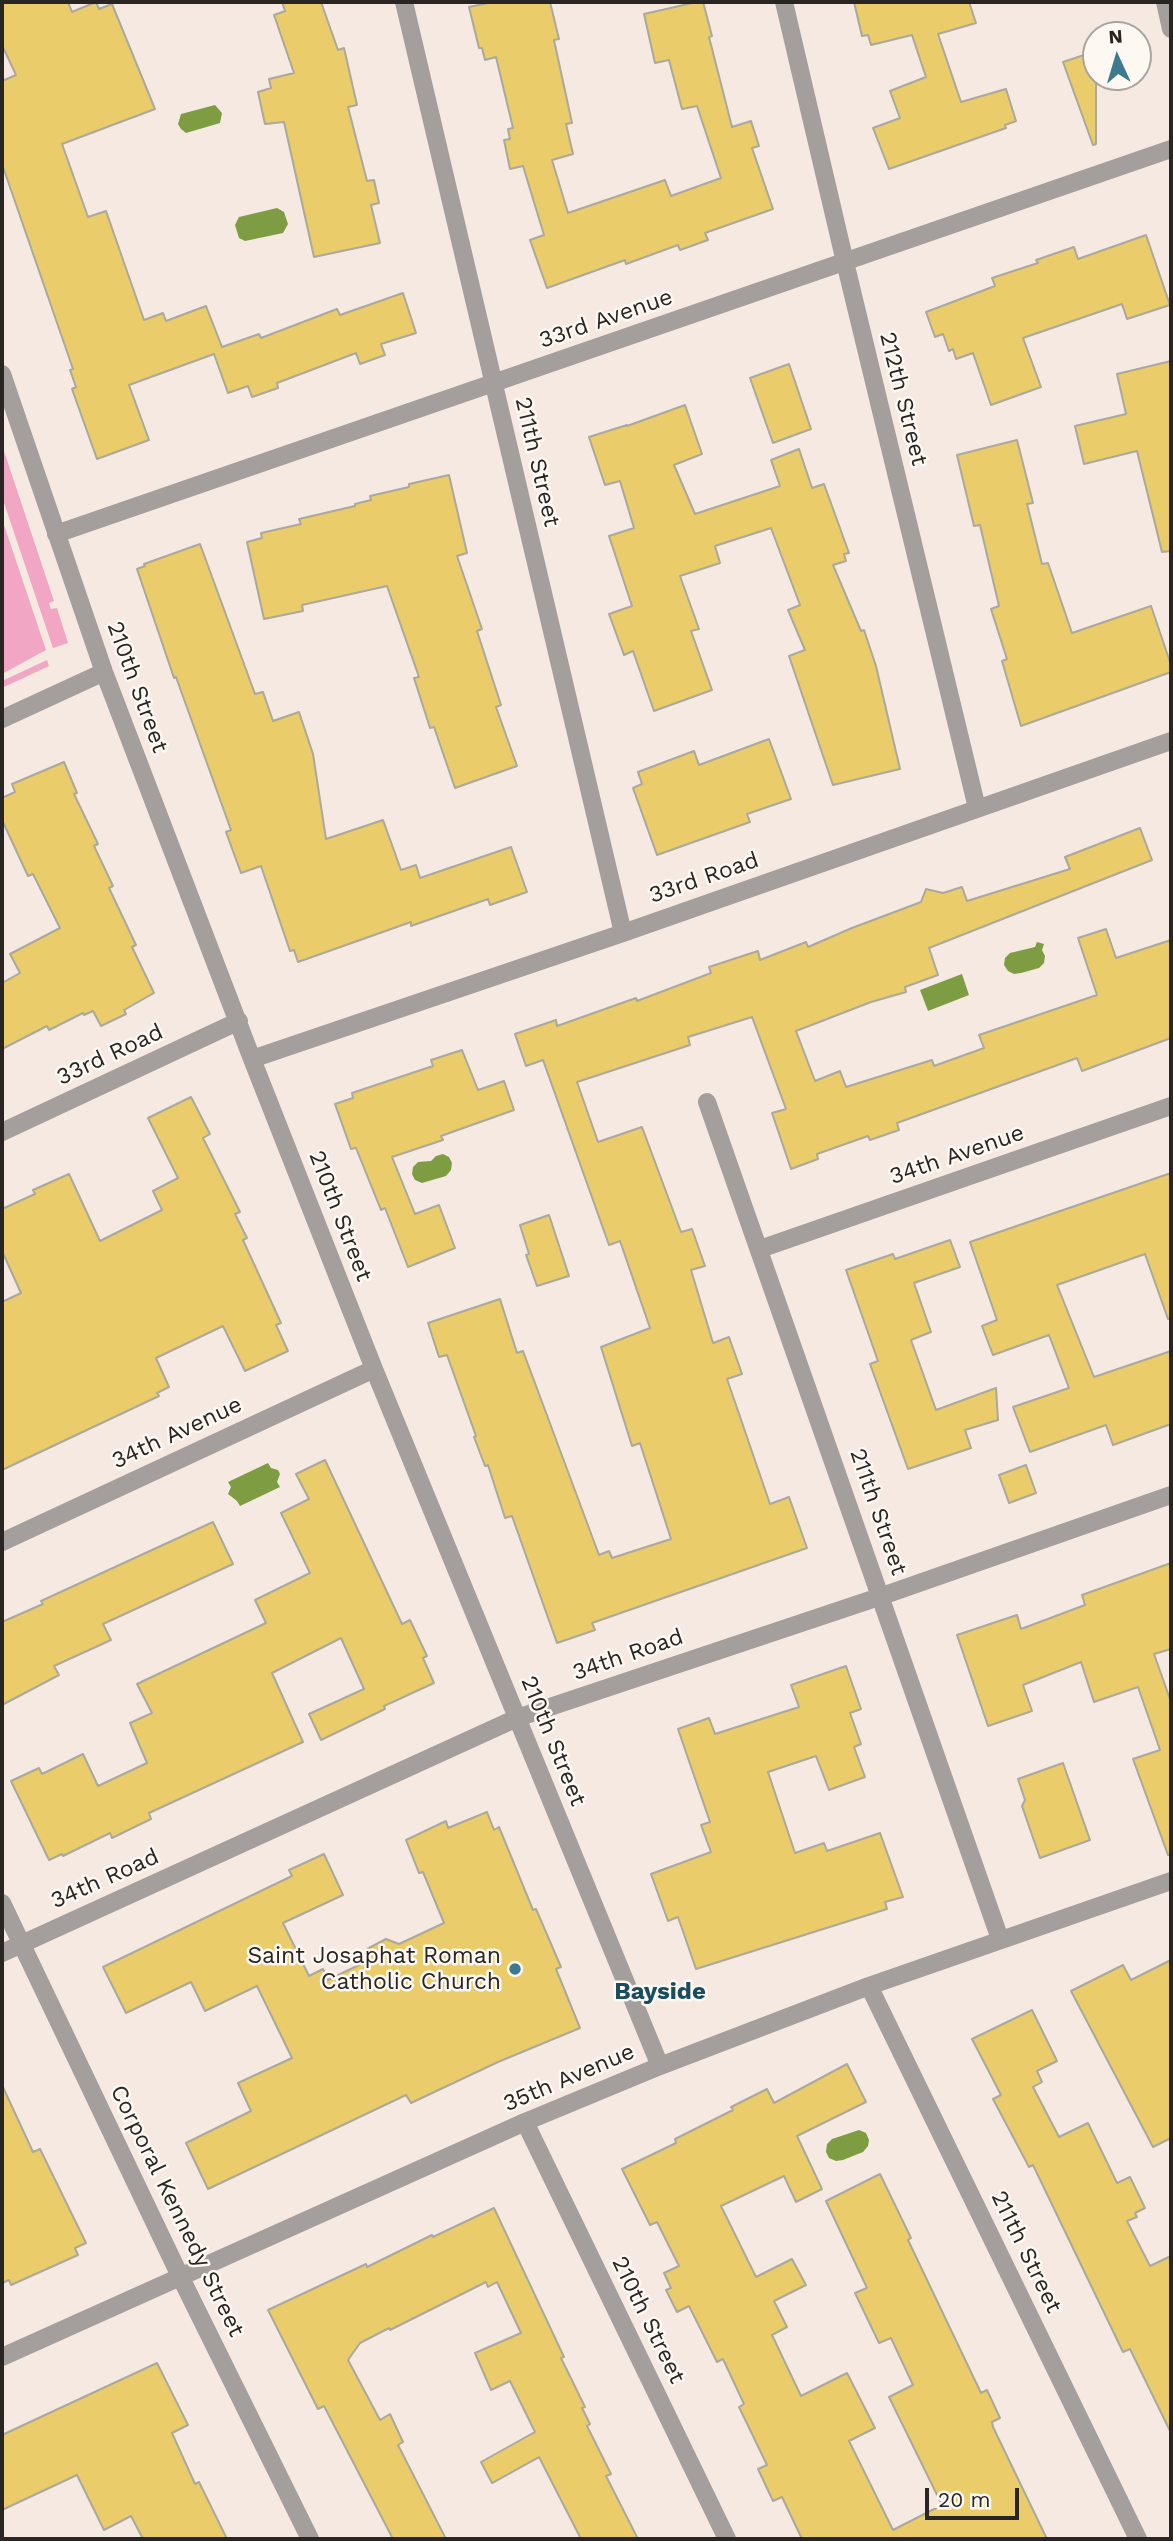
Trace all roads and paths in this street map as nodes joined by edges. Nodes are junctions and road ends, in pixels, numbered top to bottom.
1 (404, 2) edge
2 (784, 2) edge
3 (1165, 2) edge
4 (1171, 29) edge
5 (1171, 149) edge
6 (845, 262) junction
7 (2, 373) edge
8 (493, 384) junction
9 (57, 534) junction
10 (104, 672) junction
11 (2, 719) edge
12 (1171, 741) edge
13 (977, 808) junction
14 (623, 933) junction
15 (239, 1021) junction
16 (252, 1059) junction
17 (707, 1102) dead end
18 (1171, 1107) edge
19 (2, 1132) edge
20 (760, 1249) junction
21 (374, 1369) junction
22 (1171, 1495) edge
23 (2, 1542) edge
24 (881, 1596) junction
25 (517, 1718) junction
26 (1171, 1881) edge
27 (2, 1903) edge
28 (1000, 1939) junction
29 (21, 1945) junction
30 (2, 1953) edge
31 (869, 1986) junction
32 (660, 2066) junction
33 (525, 2122) junction
34 (180, 2276) junction
35 (2, 2357) edge
36 (310, 2539) edge
37 (727, 2539) edge
38 (1138, 2539) edge

1 - 8 street, 211th Street
2 - 6 street, 212th Street
3 - 4 street
5 - 6 street, 33rd Avenue
6 - 8 street, 33rd Avenue
6 - 13 street, 212th Street
7 - 9 street, 210th Street
8 - 9 street, 33rd Avenue
8 - 14 street, 211th Street
9 - 10 street, 210th Street
10 - 11 street
10 - 15 street, 210th Street
12 - 13 street, 33rd Road
13 - 14 street, 33rd Road
14 - 16 street, 33rd Road
15 - 16 street, 210th Street
15 - 19 street, 33rd Road
16 - 21 street, 210th Street
17 - 20 street, 211th Street
18 - 20 street, 34th Avenue
20 - 24 street, 211th Street
21 - 23 street, 34th Avenue
21 - 25 street, 210th Street
22 - 24 street, 34th Road
24 - 25 street, 34th Road
24 - 28 street, 211th Street
25 - 29 street, 34th Road
25 - 32 street, 210th Street
26 - 28 street, 35th Avenue
27 - 29 street, Corporal Kennedy Street
28 - 31 street, 35th Avenue
29 - 30 street, 34th Road
29 - 34 street, Corporal Kennedy Street
31 - 32 street, 35th Avenue
31 - 38 street, 211th Street
32 - 33 street, 35th Avenue
33 - 34 street, 35th Avenue
33 - 37 street, 210th Street
34 - 35 street, 35th Avenue
34 - 36 street, Corporal Kennedy Street

